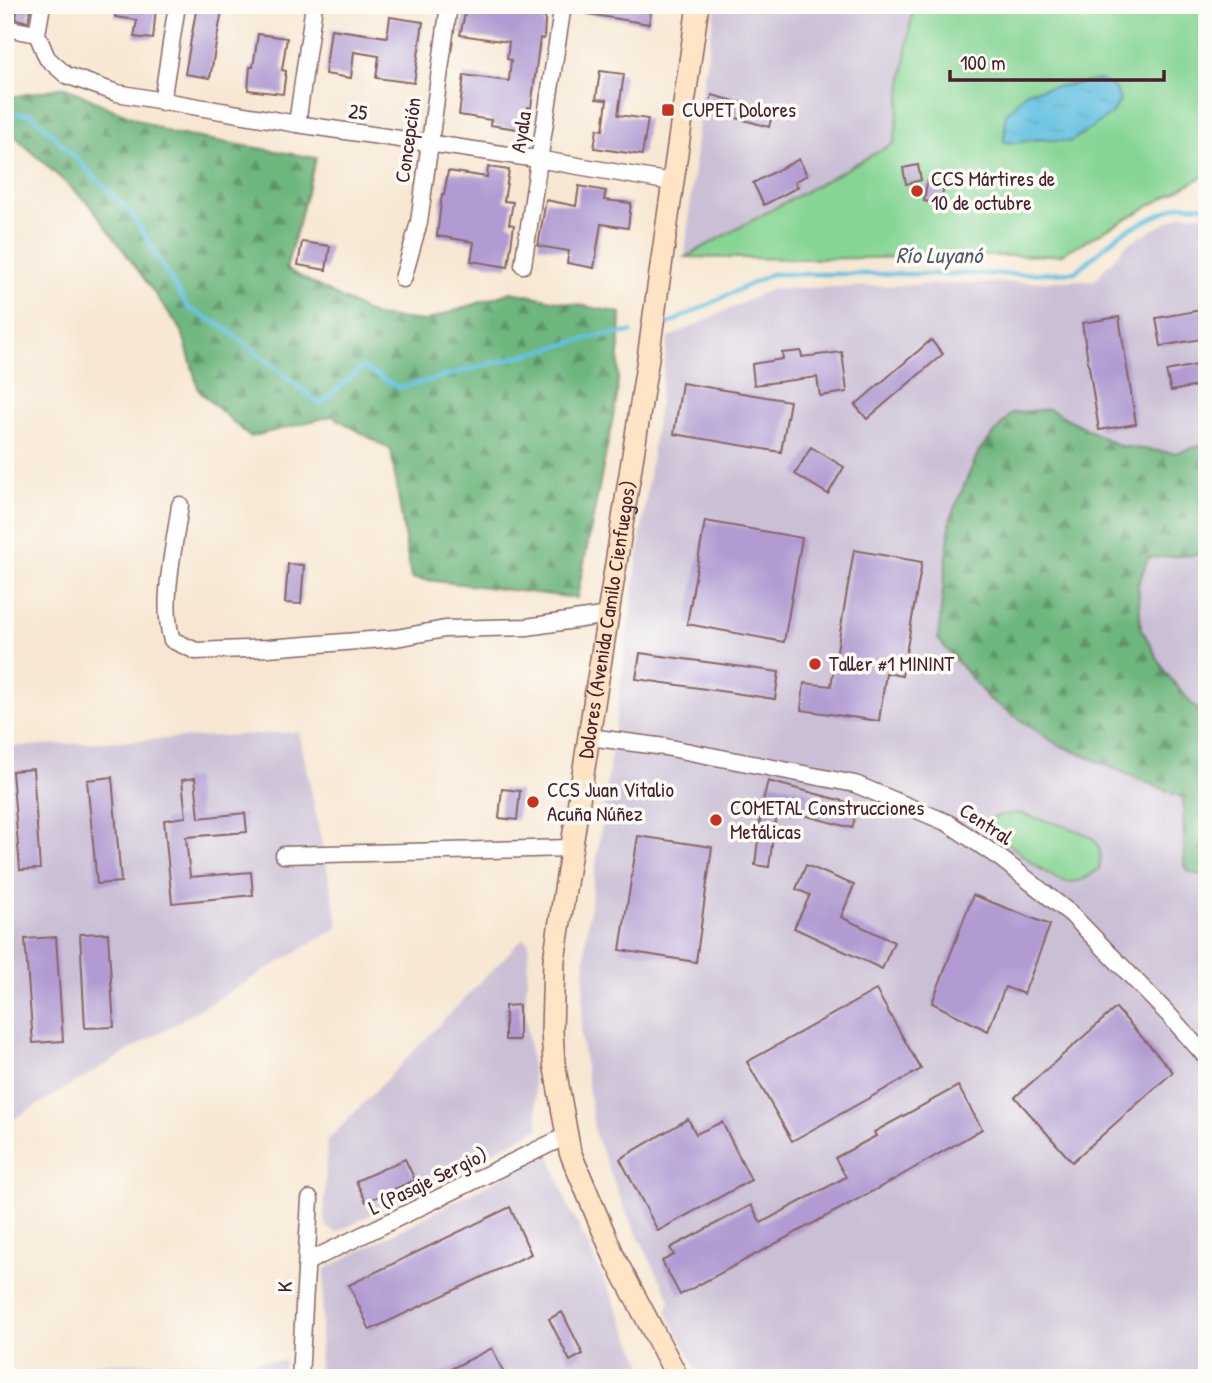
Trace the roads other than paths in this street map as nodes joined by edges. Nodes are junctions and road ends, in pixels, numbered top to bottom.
1 (42, 5) edge
2 (177, 5) edge
3 (314, 5) edge
4 (449, 5) edge
5 (562, 5) edge
6 (698, 5) edge
7 (5, 28) edge
8 (37, 34) junction
9 (162, 102) junction
10 (297, 124) junction
11 (428, 144) junction
12 (537, 159) junction
13 (672, 182) junction
14 (523, 265) dead end
15 (403, 279) dead end
16 (180, 505) dead end
17 (608, 615) junction
18 (589, 737) junction
19 (570, 848) junction
20 (284, 855) dead end
21 (1207, 1058) edge
22 (566, 1136) junction
23 (310, 1199) dead end
24 (307, 1262) junction
25 (300, 1378) edge
26 (678, 1378) edge

1 - 8 street
2 - 9 street
3 - 10 street
4 - 11 street, Concepción
5 - 12 street, Ayala
6 - 13 main road, Dolores (Avenida Camilo Cienfuegos)
7 - 8 street
8 - 9 street, 25
9 - 10 street, 25
10 - 11 street, 25
11 - 12 street, 25
11 - 15 street, Concepción
12 - 13 street, 25
12 - 14 street, Ayala
13 - 17 main road, Dolores (Avenida Camilo Cienfuegos)
16 - 17 street
17 - 18 main road, Dolores (Avenida Camilo Cienfuegos)
18 - 19 main road, Dolores (Avenida Camilo Cienfuegos)
18 - 21 street, Central
19 - 20 street
19 - 22 main road, Dolores (Avenida Camilo Cienfuegos)
22 - 24 street, L (Pasaje Sergio)
22 - 26 main road, Dolores (Avenida Camilo Cienfuegos)
23 - 24 street, K
24 - 25 street, K

